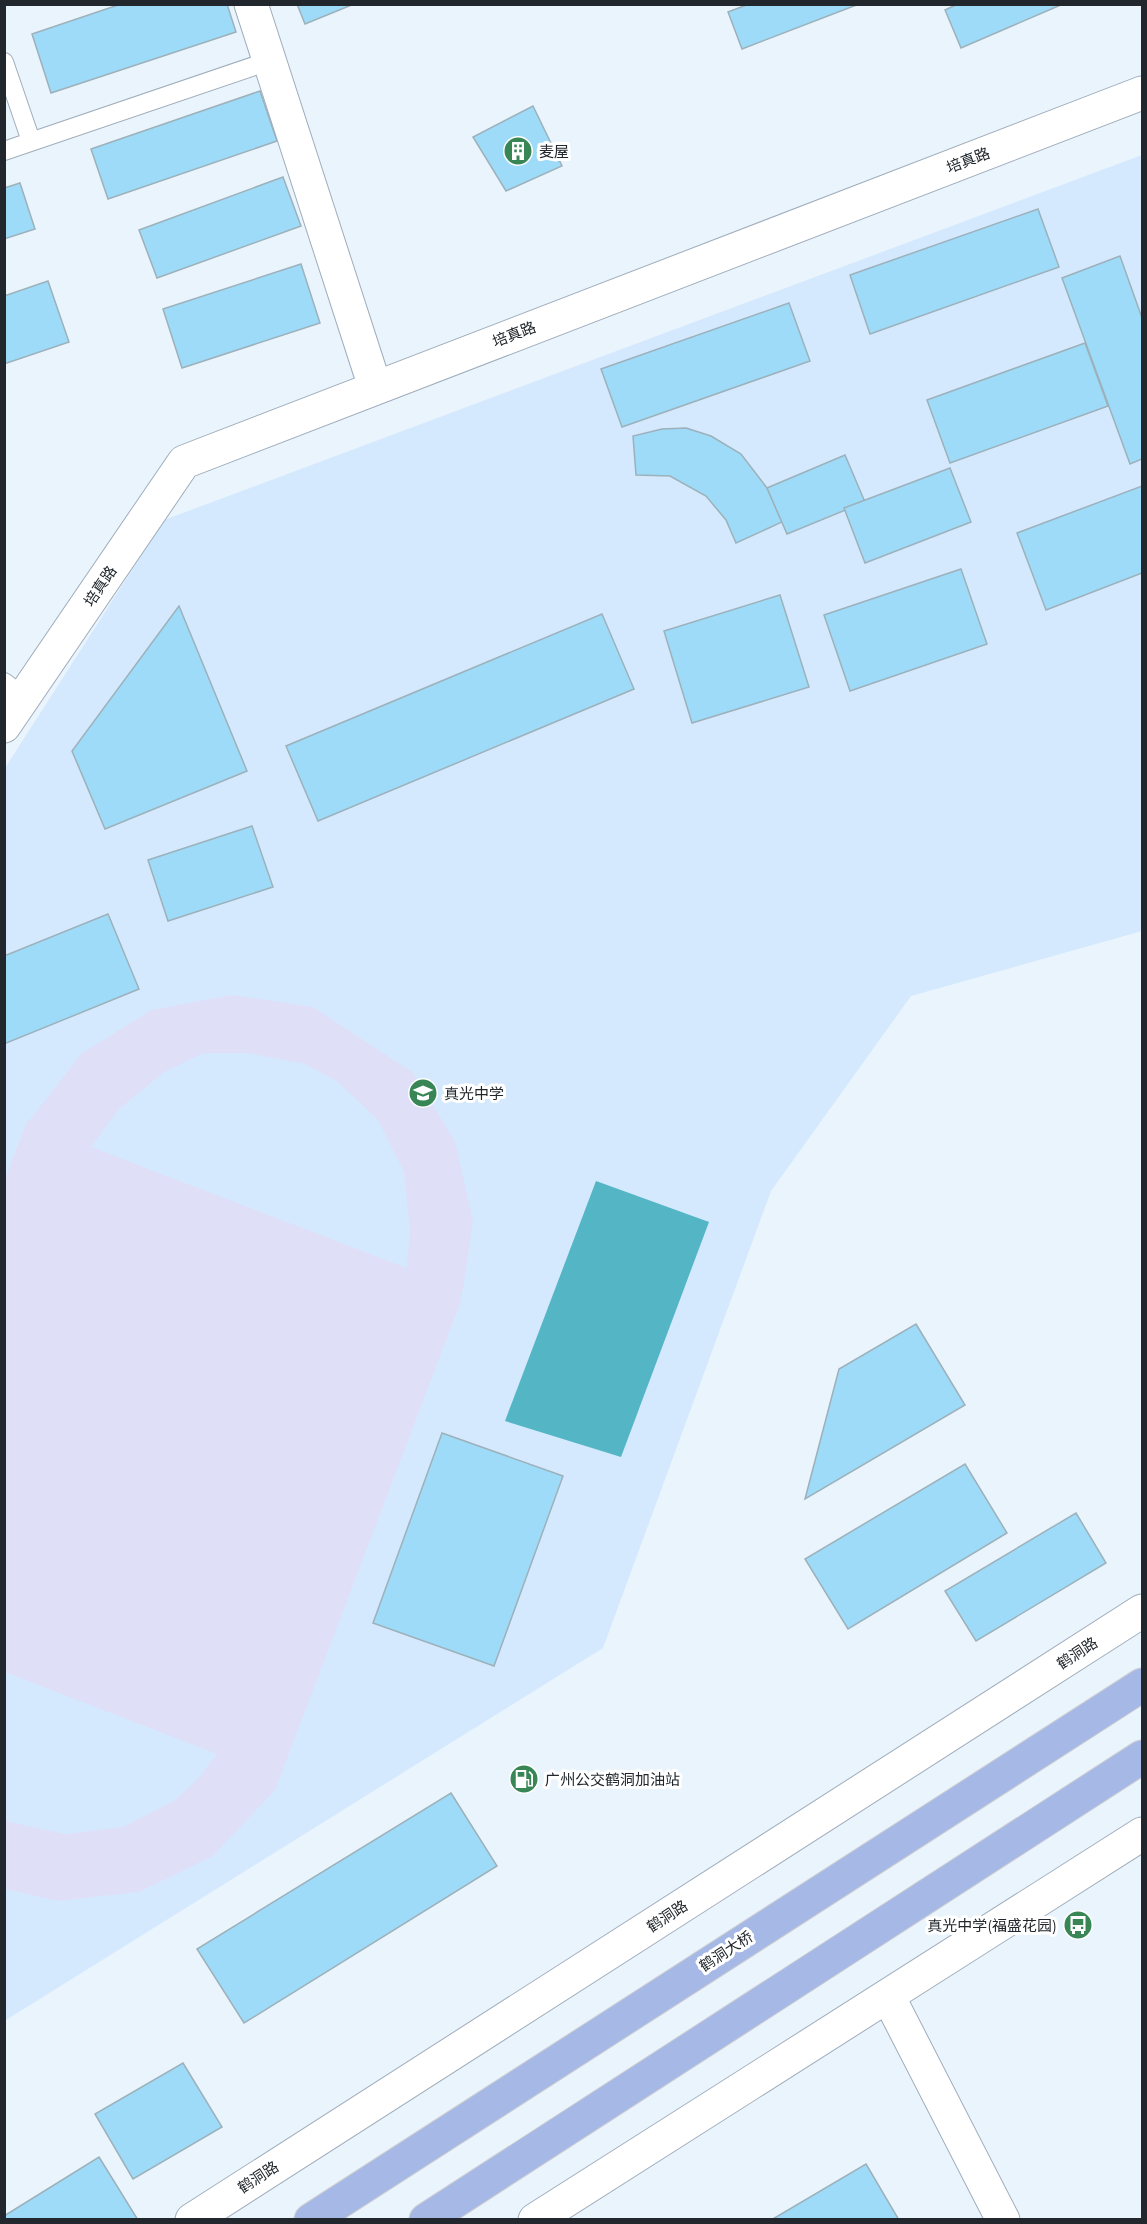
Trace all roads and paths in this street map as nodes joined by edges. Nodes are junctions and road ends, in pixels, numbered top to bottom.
1 (251, 4) edge
2 (269, 61) junction
3 (4, 62) edge
4 (1143, 93) edge
5 (31, 141) junction
6 (4, 151) edge
7 (375, 387) junction
8 (14, 690) edge
9 (4, 726) edge
10 (1143, 1611) edge
11 (1143, 1685) edge
12 (1143, 1757) edge
13 (1143, 1834) edge
14 (888, 1996) junction
15 (192, 2220) edge
16 (311, 2220) edge
17 (426, 2220) edge
18 (535, 2220) edge
19 (1003, 2220) edge

1 - 2 street
2 - 5 lane
2 - 7 street
3 - 5 lane
4 - 7 street, 培真路
5 - 6 lane
7 - 8 street, 培真路
8 - 9 street, 培真路
10 - 15 street, 鹤洞路
11 - 16 main road, 鹤洞大桥
12 - 17 main road
13 - 14 street
14 - 18 street
14 - 19 street

